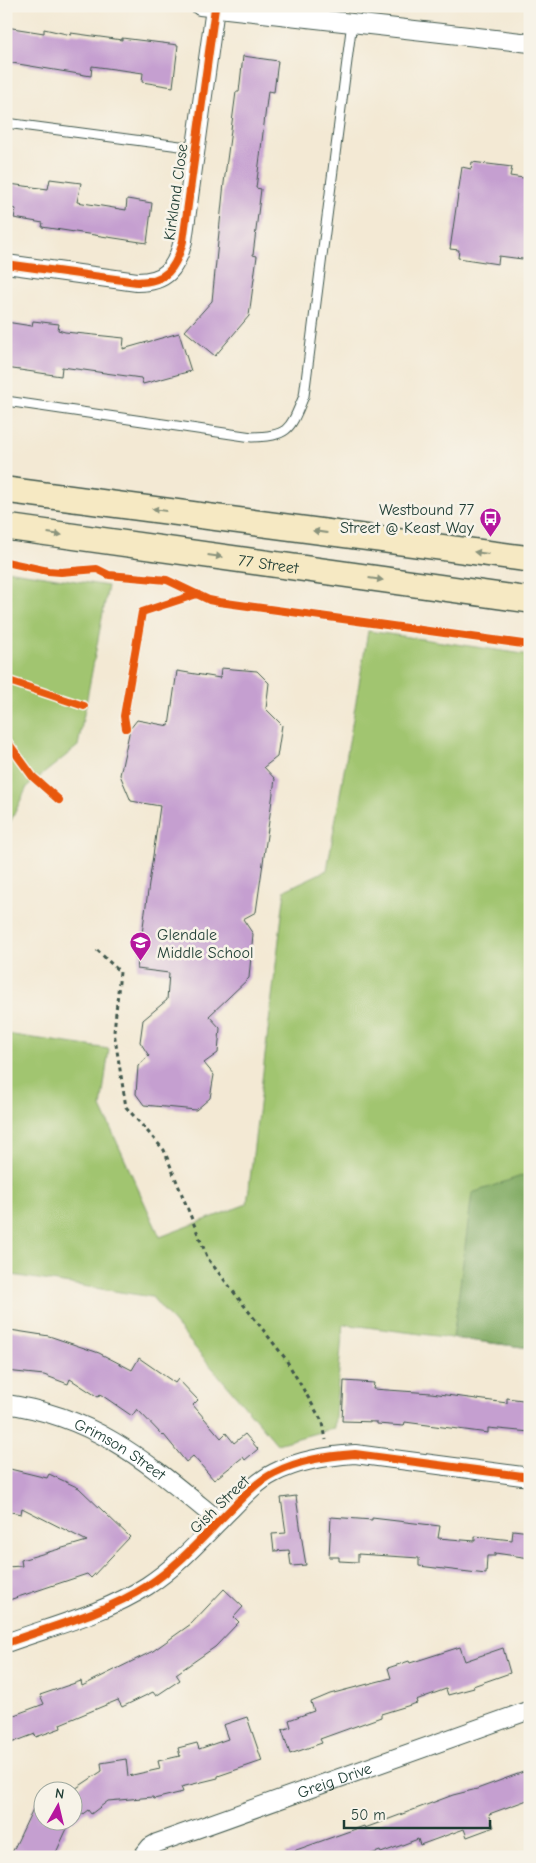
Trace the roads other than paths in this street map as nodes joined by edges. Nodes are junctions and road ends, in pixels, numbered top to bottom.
1 (208, 7) edge
2 (352, 22) junction
3 (530, 43) edge
4 (6, 123) edge
5 (195, 148) junction
6 (6, 264) edge
7 (6, 401) edge
8 (6, 490) edge
9 (6, 527) edge
10 (530, 559) edge
11 (530, 600) edge
12 (6, 1404) edge
13 (530, 1477) edge
14 (219, 1521) junction
15 (6, 1643) edge
16 (530, 1710) edge
17 (142, 1857) edge

1 - 2 street, Kirkland Close
1 - 5 street, Kirkland Close
2 - 3 street, Kirkland Close
2 - 7 lane
4 - 5 lane
5 - 6 street, Kirkland Close
10 -> 8 main road
9 -> 11 main road, 77 Street
12 - 14 street, Grimson Street
13 - 14 street, Gish Street
14 - 15 street, Gish Street
16 - 17 street, Greig Drive

